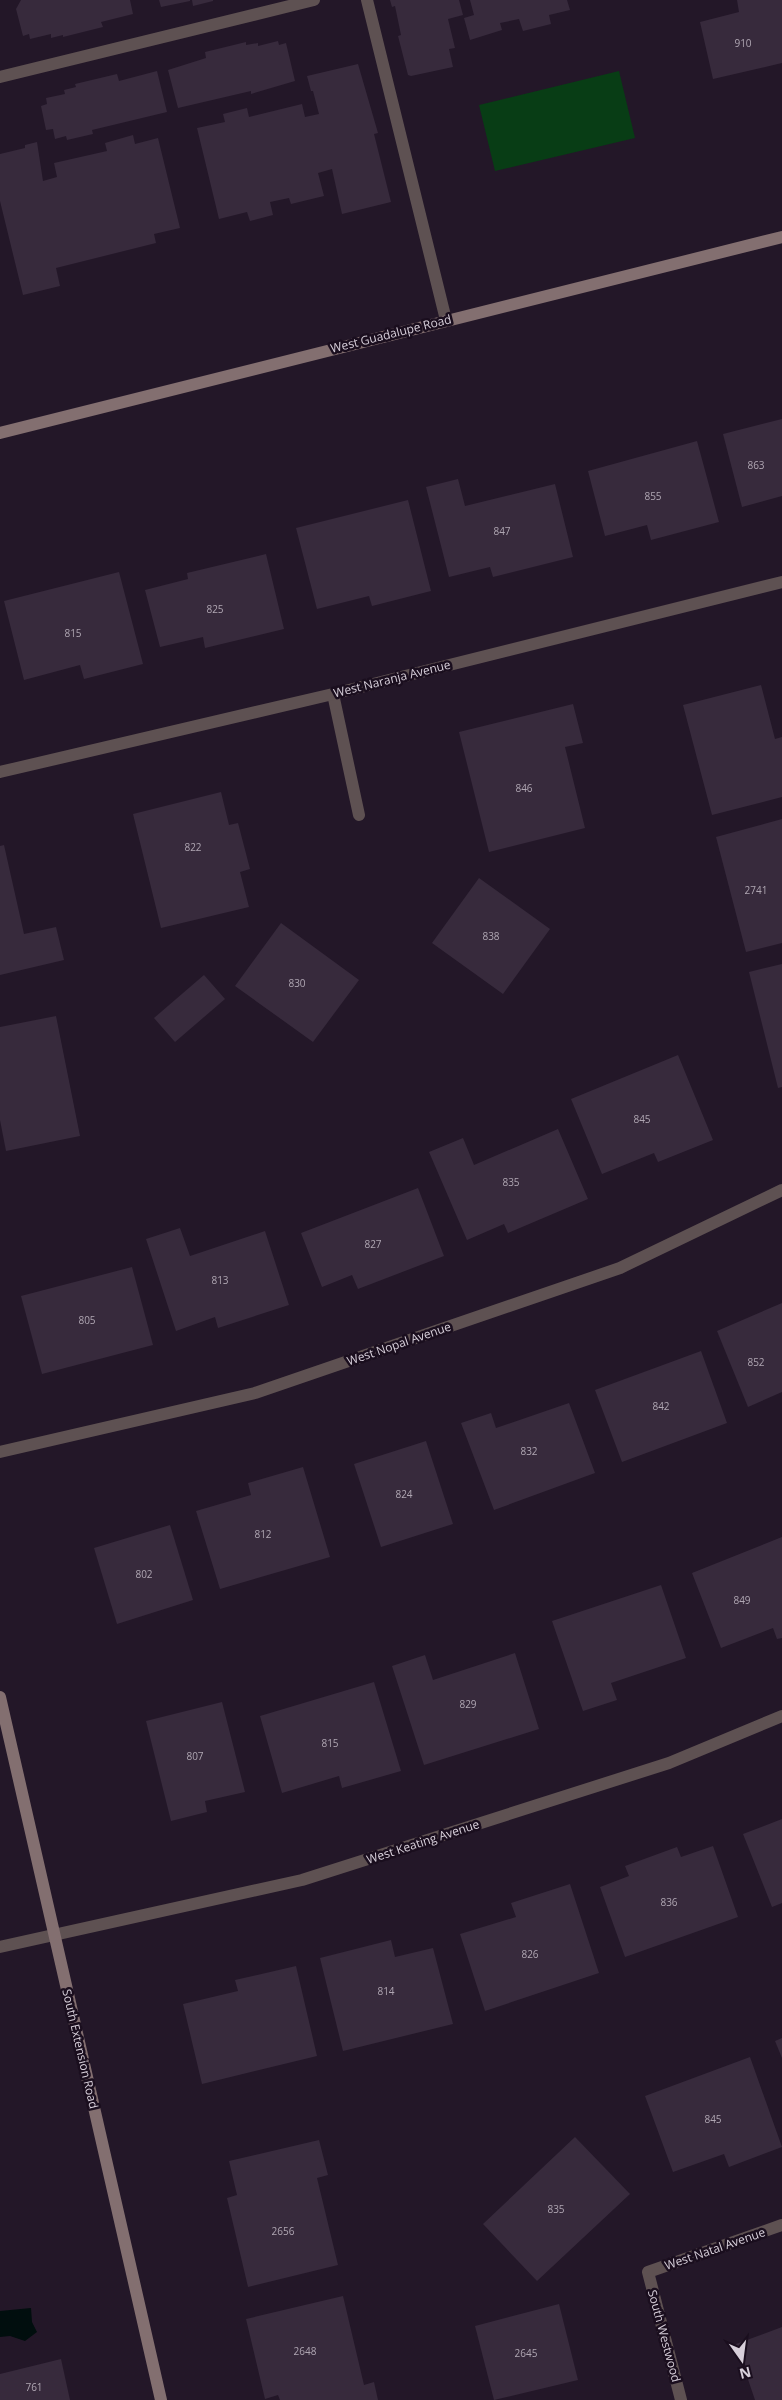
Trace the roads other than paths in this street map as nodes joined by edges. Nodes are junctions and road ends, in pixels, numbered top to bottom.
1 (314, 0) edge
2 (367, 0) edge
3 (0, 77) edge
4 (782, 236) edge
5 (446, 320) junction
6 (0, 434) edge
7 (782, 582) edge
8 (333, 694) junction
9 (0, 772) edge
10 (359, 815) dead end
11 (782, 1190) edge
12 (0, 1452) edge
13 (0, 1697) edge
14 (782, 1716) edge
15 (54, 1937) junction
16 (0, 1947) edge
17 (782, 2226) edge
18 (648, 2272) joint
19 (161, 2400) edge
20 (681, 2400) edge

1 - 3 street
2 - 5 street
4 - 5 main road, West Guadalupe Road
5 - 6 main road, West Guadalupe Road
7 - 8 street, West Naranja Avenue
8 - 9 street, West Naranja Avenue
8 - 10 street
11 - 12 street, West Nopal Avenue
13 - 15 main road, South Extension Road
14 - 15 street, West Keating Avenue
15 - 16 street, West Keating Avenue
15 - 19 main road, South Extension Road
17 - 18 street, West Natal Avenue
18 - 20 street, South Westwood

